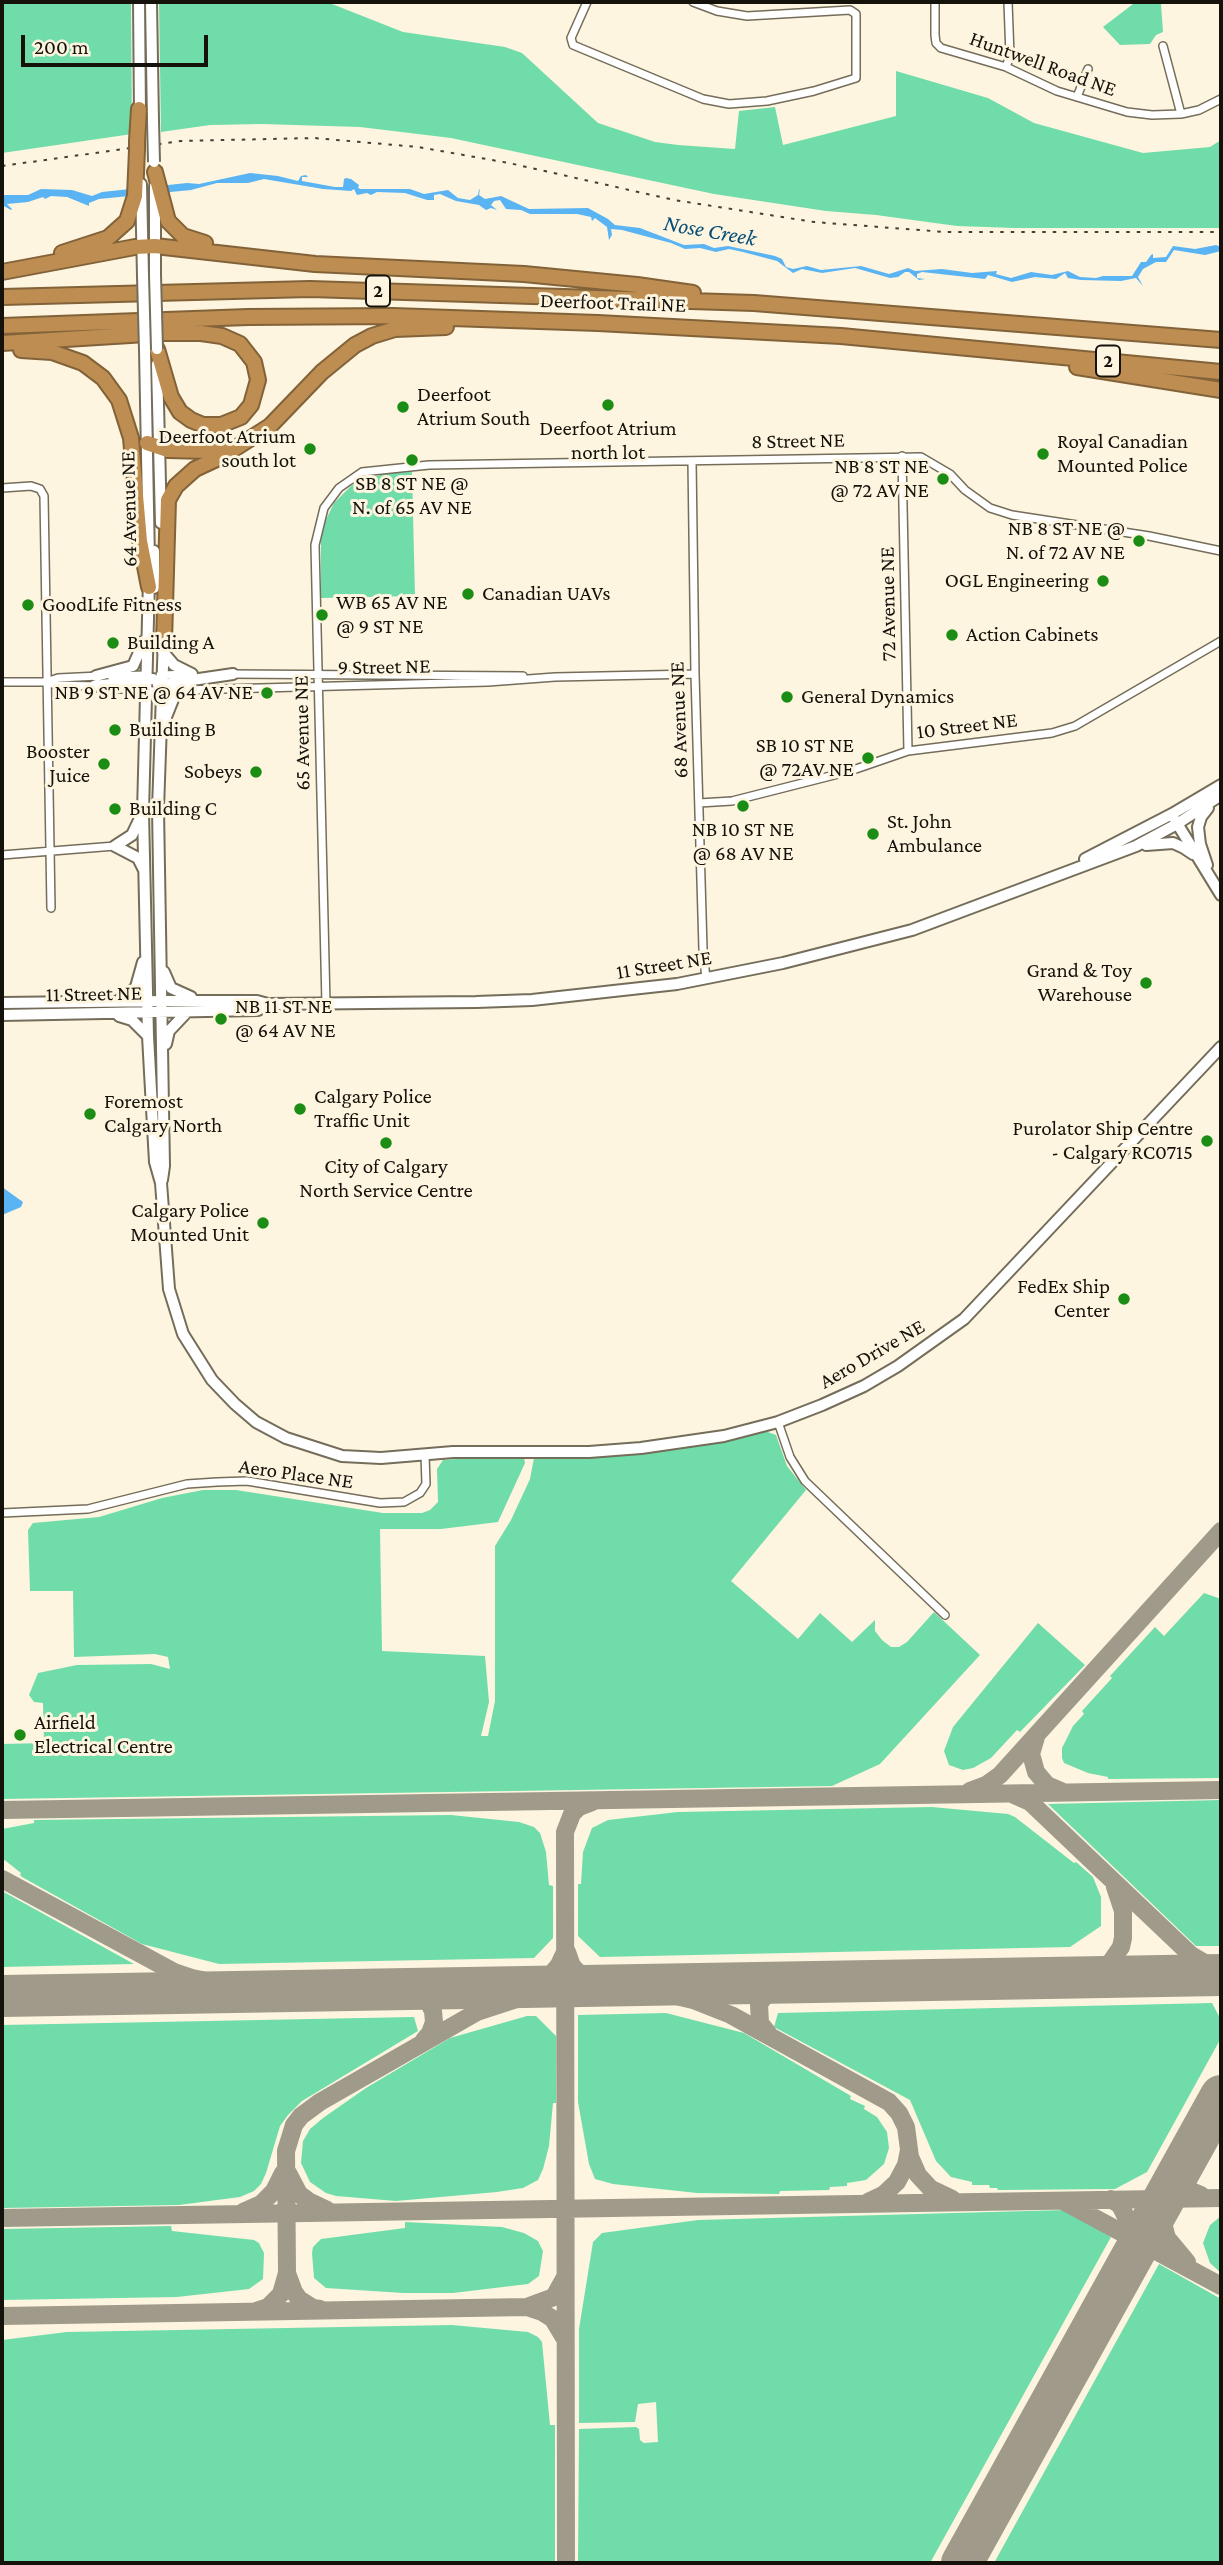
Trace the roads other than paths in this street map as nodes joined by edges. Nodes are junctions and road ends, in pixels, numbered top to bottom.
1 (139, 2) edge
2 (151, 2) edge
3 (587, 2) edge
4 (693, 2) edge
5 (935, 2) edge
6 (1008, 2) edge
7 (1163, 46) dead end
8 (1006, 67) junction
9 (1088, 69) dead end
10 (1077, 97) junction
11 (1221, 99) edge
12 (139, 109) joint
13 (1181, 114) junction
14 (139, 138) junction
15 (154, 167) junction
16 (149, 246) junction
17 (274, 260) junction
18 (5, 271) edge
19 (2, 298) edge
20 (754, 303) junction
21 (598, 323) junction
22 (2, 326) edge
23 (1221, 334) edge
24 (1183, 337) junction
25 (1221, 340) edge
26 (2, 342) edge
27 (151, 349) junction
28 (2, 350) edge
29 (994, 350) junction
30 (1221, 372) edge
31 (1221, 390) edge
32 (241, 445) junction
33 (153, 446) junction
34 (902, 456) junction
35 (692, 461) junction
36 (356, 475) joint
37 (147, 480) junction
38 (2, 488) edge
39 (1221, 551) edge
40 (149, 587) junction
41 (149, 621) junction
42 (1221, 641) edge
43 (164, 647) junction
44 (318, 673) junction
45 (192, 674) junction
46 (233, 674) junction
47 (695, 674) junction
48 (555, 677) junction
49 (95, 681) junction
50 (2, 682) edge
51 (46, 682) junction
52 (155, 682) junction
53 (319, 685) junction
54 (190, 688) junction
55 (908, 751) junction
56 (1221, 785) edge
57 (159, 786) junction
58 (1217, 798) edge
59 (699, 803) junction
60 (143, 811) junction
61 (1175, 819) junction
62 (115, 846) junction
63 (1136, 846) junction
64 (49, 850) junction
65 (2, 855) edge
66 (1198, 858) junction
67 (145, 872) junction
68 (1051, 876) junction
69 (1219, 891) edge
70 (51, 908) dead end
71 (146, 939) junction
72 (161, 967) junction
73 (706, 979) junction
74 (208, 1001) junction
75 (115, 1002) junction
76 (2, 1003) edge
77 (268, 1004) junction
78 (326, 1004) junction
79 (148, 1007) junction
80 (161, 1007) junction
81 (105, 1013) junction
82 (186, 1013) junction
83 (41, 1014) junction
84 (2, 1015) edge
85 (148, 1036) junction
86 (1221, 1047) edge
87 (162, 1066) junction
88 (161, 1183) junction
89 (778, 1422) junction
90 (425, 1454) junction
91 (2, 1513) edge
92 (945, 1615) dead end

1 - 12 street
2 - 15 street, 64 Avenue NE, bridge
3 - 4 street
5 - 8 street, Huntwell Road NE
6 - 8 street
7 - 13 street
8 - 10 street, Huntwell Road NE
9 - 10 street
10 - 13 street, Huntwell Road NE
11 - 13 street, Huntwell Road NE
12 - 14 highway
14 - 16 street, 64 Avenue NE
14 - 18 highway
15 - 16 street, 64 Avenue NE
15 - 17 highway
16 - 17 highway
16 - 18 highway
16 - 27 street, 64 Avenue NE, bridge
16 - 27 street, 64 Avenue NE, bridge
17 - 20 highway
19 - 20 highway, Deerfoot Trail NE / 2
20 - 24 highway, Deerfoot Trail NE / 2
21 - 22 highway, Deerfoot Trail NE / 2
21 - 29 highway, Deerfoot Trail NE / 2
21 - 32 highway
23 - 24 highway
24 - 25 highway, Deerfoot Trail NE / 2
26 - 27 highway
27 - 33 street, 64 Avenue NE
28 - 40 highway
29 - 30 highway, Deerfoot Trail NE / 2
29 - 31 highway
32 - 33 highway
32 - 43 highway
33 - 37 street, 64 Avenue NE
33 - 43 street, 64 Avenue NE
34 - 35 street, 8 Street NE
34 - 39 street, 8 Street NE
34 - 55 street, 72 Avenue NE
35 - 36 street, 8 Street NE
35 - 47 street, 68 Avenue NE
36 - 44 street, 65 Avenue NE
37 - 40 street, 64 Avenue NE
37 - 52 street
38 - 51 street
40 - 41 street, 64 Avenue NE
41 - 49 street
41 - 52 street, 64 Avenue NE
42 - 55 street, 10 Street NE
43 - 45 street
43 - 52 street, 64 Avenue NE
44 - 46 street, 9 Street NE
44 - 48 street, 9 Street NE
44 - 53 street, 65 Avenue NE
45 - 46 street, 9 Street NE
45 - 52 street, 9 Street NE
46 - 52 street
47 - 48 street, 9 Street NE
47 - 59 street, 68 Avenue NE
48 - 53 street, 9 Street NE
49 - 51 street
49 - 52 street
50 - 51 street
51 - 64 street
52 - 54 street, 9 Street NE
52 - 57 street, 64 Avenue NE
52 - 60 street, 64 Avenue NE
53 - 54 street, 9 Street NE
53 - 78 street, 65 Avenue NE
54 - 57 street
55 - 59 street, 10 Street NE
56 - 61 street, 11 Street NE
57 - 72 street, 64 Avenue NE
58 - 61 street, 11 Street NE
58 - 69 street
59 - 73 street, 68 Avenue NE
60 - 62 street
60 - 67 street, 64 Avenue NE
61 - 63 street, 11 Street NE
61 - 66 street
61 - 68 street, 11 Street NE
62 - 64 street
62 - 67 street
63 - 66 street
63 - 68 street, 11 Street NE
64 - 65 street
64 - 70 street
66 - 69 street
67 - 71 street, 64 Avenue NE
68 - 73 street, 11 Street NE
71 - 75 street
71 - 79 street, 64 Avenue NE
72 - 74 street
72 - 80 street, 64 Avenue NE
73 - 78 street, 11 Street NE
74 - 77 street, 11 Street NE
74 - 80 street, 11 Street NE
75 - 76 street, 11 Street NE
75 - 79 street, 11 Street NE
77 - 78 street, 11 Street NE
77 - 82 street, 11 Street NE
79 - 80 street, 11 Street NE
79 - 81 street, 11 Street NE
79 - 83 street
79 - 85 street, 64 Avenue NE
80 - 82 street, 11 Street NE
80 - 87 street, 64 Avenue NE
81 - 83 street, 11 Street NE
81 - 85 street
82 - 87 street
83 - 84 street, 11 Street NE
85 - 88 street, 64 Avenue NE
86 - 89 street, Aero Drive NE
87 - 88 street, 64 Avenue NE
88 - 90 street, 64 Avenue NE
89 - 90 street, Aero Drive NE
89 - 92 street
90 - 91 street, Aero Place NE

